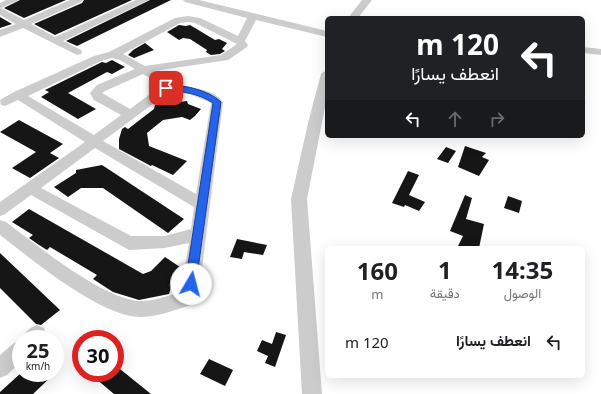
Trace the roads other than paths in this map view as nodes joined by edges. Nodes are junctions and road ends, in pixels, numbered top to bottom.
1 (14, 0) edge
2 (78, 0) edge
3 (144, 0) edge
4 (188, 0) edge
5 (367, 0) edge
6 (0, 6) edge
7 (0, 11) edge
8 (355, 16) edge
9 (252, 17) junction
10 (24, 23) junction
11 (0, 34) edge
12 (325, 34) edge
13 (55, 41) junction
14 (240, 41) junction
15 (585, 50) edge
16 (77, 52) dead end
17 (601, 52) edge
18 (112, 55) junction
19 (144, 69) junction
20 (325, 82) edge
21 (166, 88) junction
22 (18, 95) junction
23 (2, 101) edge
24 (130, 114) junction
25 (94, 142) junction
26 (30, 188) junction
27 (202, 204) junction
28 (0, 210) edge
29 (0, 226) edge
30 (198, 234) junction
31 (12, 357) edge
32 (0, 368) edge
33 (312, 394) edge

1 - 6 street
2 - 10 street
3 - 13 street
4 - 9 street
5 - 8 street
7 - 10 street
9 - 12 street
9 - 14 street
10 - 11 street
10 - 13 street
13 - 16 street
14 - 18 street
14 - 19 street
15 - 17 street
18 - 19 street
18 - 22 street
19 - 21 street
19 - 24 street
20 - 33 street
21 - 24 street
21 - 27 street
22 - 23 street
22 - 25 street
24 - 25 street
25 - 26 street
25 - 27 street
26 - 28 street
26 - 30 street
27 - 30 street
29 - 30 street
31 - 32 street

